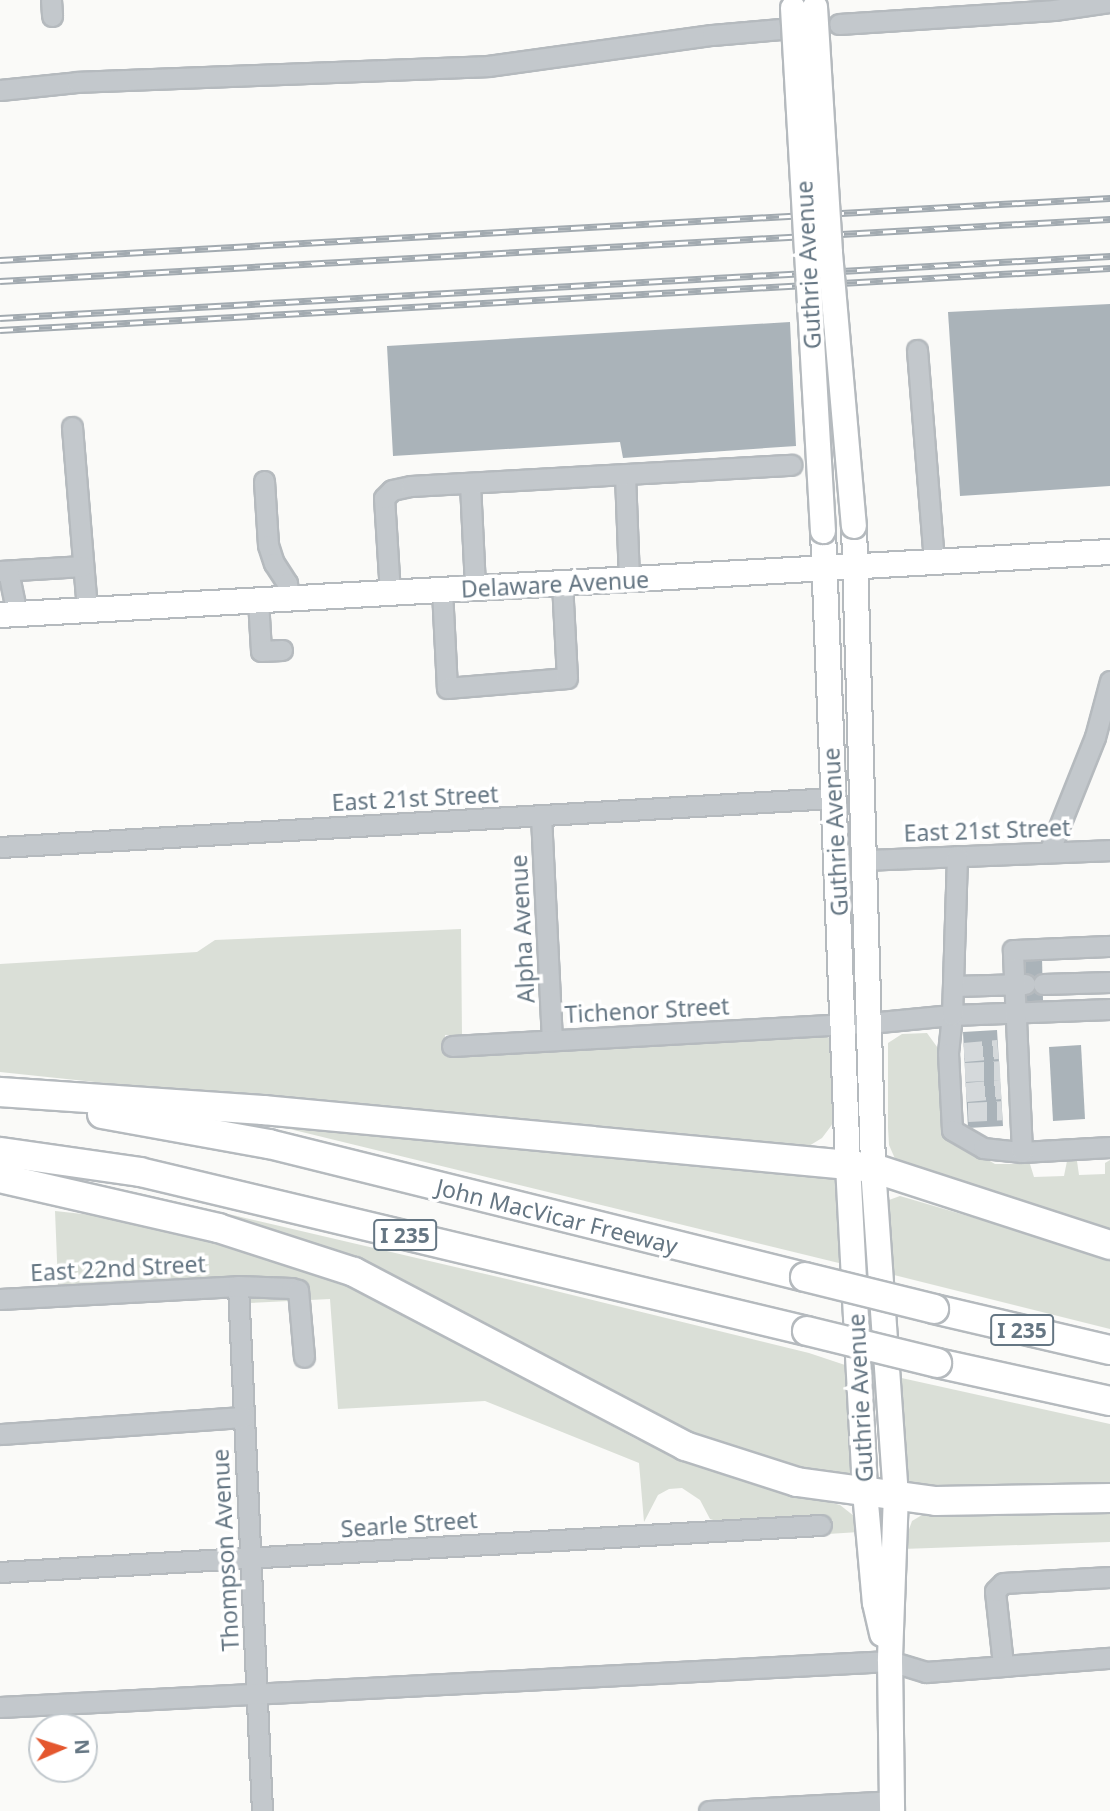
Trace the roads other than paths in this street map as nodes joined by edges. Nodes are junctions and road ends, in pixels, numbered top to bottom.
1 (1110, 2) edge
2 (799, 9) edge
3 (839, 24) dead end
4 (0, 90) edge
5 (917, 350) dead end
6 (72, 427) dead end
7 (791, 465) dead end
8 (625, 475) junction
9 (264, 481) dead end
10 (470, 484) junction
11 (1110, 552) edge
12 (934, 562) junction
13 (83, 566) junction
14 (856, 566) junction
15 (825, 568) junction
16 (4, 571) edge
17 (629, 579) junction
18 (562, 583) junction
19 (475, 588) junction
20 (442, 590) junction
21 (390, 593) junction
22 (289, 599) junction
23 (258, 600) junction
24 (88, 610) junction
25 (8, 615) edge
26 (282, 650) dead end
27 (1110, 681) edge
28 (833, 799) junction
29 (541, 816) junction
30 (0, 847) edge
31 (1110, 849) edge
32 (1049, 852) junction
33 (957, 856) junction
34 (866, 860) junction
35 (1110, 946) edge
36 (1110, 982) edge
37 (1028, 984) junction
38 (954, 986) junction
39 (1110, 1009) edge
40 (1016, 1014) junction
41 (952, 1015) junction
42 (857, 1023) junction
43 (552, 1040) junction
44 (452, 1046) dead end
45 (0, 1094) edge
46 (1110, 1147) edge
47 (0, 1152) edge
48 (1022, 1152) junction
49 (860, 1166) junction
50 (0, 1178) edge
51 (1110, 1245) edge
52 (238, 1286) junction
53 (0, 1298) edge
54 (1110, 1350) edge
55 (304, 1357) dead end
56 (1110, 1401) edge
57 (243, 1417) junction
58 (0, 1434) edge
59 (865, 1492) junction
60 (896, 1494) junction
61 (1110, 1498) edge
62 (821, 1524) dead end
63 (250, 1559) junction
64 (0, 1572) edge
65 (1110, 1577) edge
66 (1110, 1658) edge
67 (890, 1661) junction
68 (1003, 1664) junction
69 (256, 1694) junction
70 (0, 1707) edge
71 (891, 1806) edge
72 (262, 1811) edge
73 (709, 1811) edge

1 - 3 street
2 - 4 street
2 - 14 main road, Guthrie Avenue, bridge
2 - 15 main road, Guthrie Avenue, bridge
5 - 12 street
6 - 13 street
7 - 8 street
8 - 10 street
8 - 17 street
9 - 22 street
10 - 19 street
10 - 21 street
11 - 12 main road, Delaware Avenue
12 - 14 main road, Delaware Avenue
13 - 16 street
13 - 24 street
14 - 15 main road, Delaware Avenue
14 - 34 main road, Guthrie Avenue
15 - 17 main road, Delaware Avenue
15 - 28 main road, Guthrie Avenue
16 - 25 street
17 - 18 main road, Delaware Avenue
18 - 19 main road, Delaware Avenue
18 - 20 street
19 - 20 main road, Delaware Avenue
20 - 21 main road, Delaware Avenue
21 - 22 main road, Delaware Avenue
22 - 23 main road, Delaware Avenue
23 - 24 main road, Delaware Avenue
23 - 26 street
24 - 25 main road, Delaware Avenue
27 - 32 street
28 - 29 street, East 21st Street
28 - 42 main road, Guthrie Avenue
29 - 30 street, East 21st Street
29 - 43 street, Alpha Avenue
31 - 32 street, East 21st Street
32 - 33 street, East 21st Street
33 - 34 street, East 21st Street
33 - 38 street
34 - 42 main road, Guthrie Avenue
35 - 37 street
36 - 37 street
37 - 38 street
37 - 40 street
38 - 41 street
39 - 40 street, Tichenor Street
40 - 41 street, Tichenor Street
40 - 48 street
41 - 42 street, Tichenor Street
41 - 48 street
42 - 43 street, Tichenor Street
42 - 49 main road, Guthrie Avenue
43 - 44 street, Tichenor Street
45 - 49 highway
45 - 54 highway, John MacVicar Freeway / I 235, bridge
46 - 48 street
47 - 56 highway, I 235, bridge
49 - 51 highway
49 - 59 main road, Guthrie Avenue
49 - 60 main road, Guthrie Avenue
50 - 59 highway
52 - 53 street, East 22nd Street
52 - 55 street, East 22nd Street
52 - 57 street, Thompson Avenue
57 - 58 street
57 - 63 street, Thompson Avenue
59 - 60 highway
59 - 67 main road, Guthrie Avenue
60 - 61 highway
60 - 67 main road, Guthrie Avenue
62 - 63 street, Searle Street
63 - 64 street, Searle Street
63 - 69 street, Thompson Avenue
65 - 68 street
66 - 68 street
67 - 68 street
67 - 69 street
67 - 71 main road, Guthrie Avenue
69 - 70 street
69 - 72 street, Thompson Avenue
71 - 73 street

